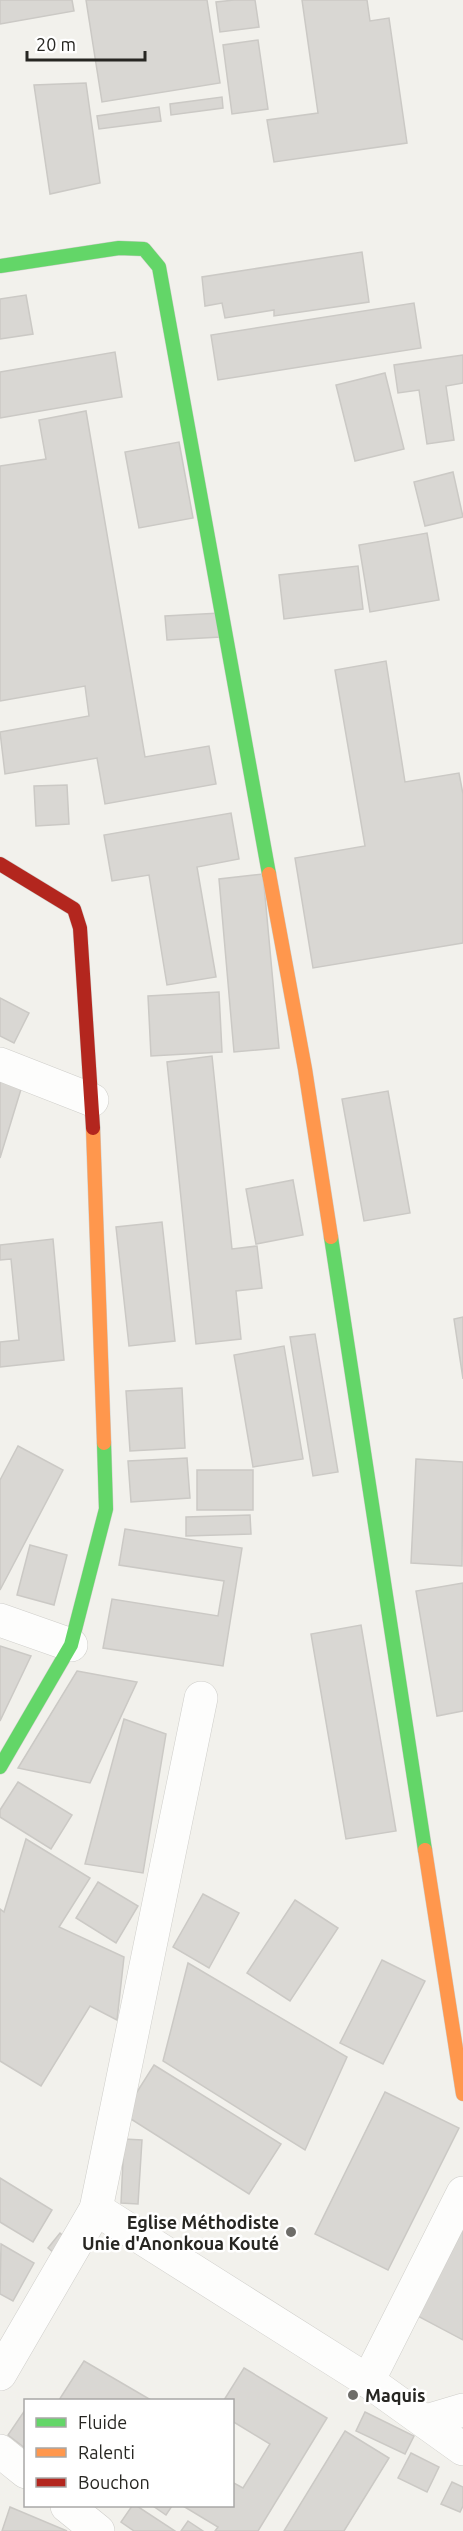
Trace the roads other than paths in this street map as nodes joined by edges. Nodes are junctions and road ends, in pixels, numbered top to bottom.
1 (0, 266) edge
2 (0, 864) edge
3 (0, 1064) edge
4 (92, 1100) junction
5 (0, 1620) edge
6 (72, 1645) junction
7 (201, 1698) dead end
8 (0, 1767) edge
9 (463, 2094) edge
10 (463, 2193) edge
11 (96, 2210) junction
12 (0, 2374) edge
13 (368, 2381) junction
14 (463, 2410) edge
15 (426, 2421) junction
16 (463, 2449) edge
17 (0, 2451) edge
18 (24, 2470) edge
19 (69, 2507) edge
20 (98, 2531) edge

1 - 9 street
2 - 4 street
3 - 4 street
4 - 6 street
5 - 6 street
6 - 8 street
7 - 11 street
10 - 13 street
11 - 12 street
11 - 13 street
13 - 15 street
14 - 15 street
15 - 16 street
17 - 18 street
19 - 20 street

